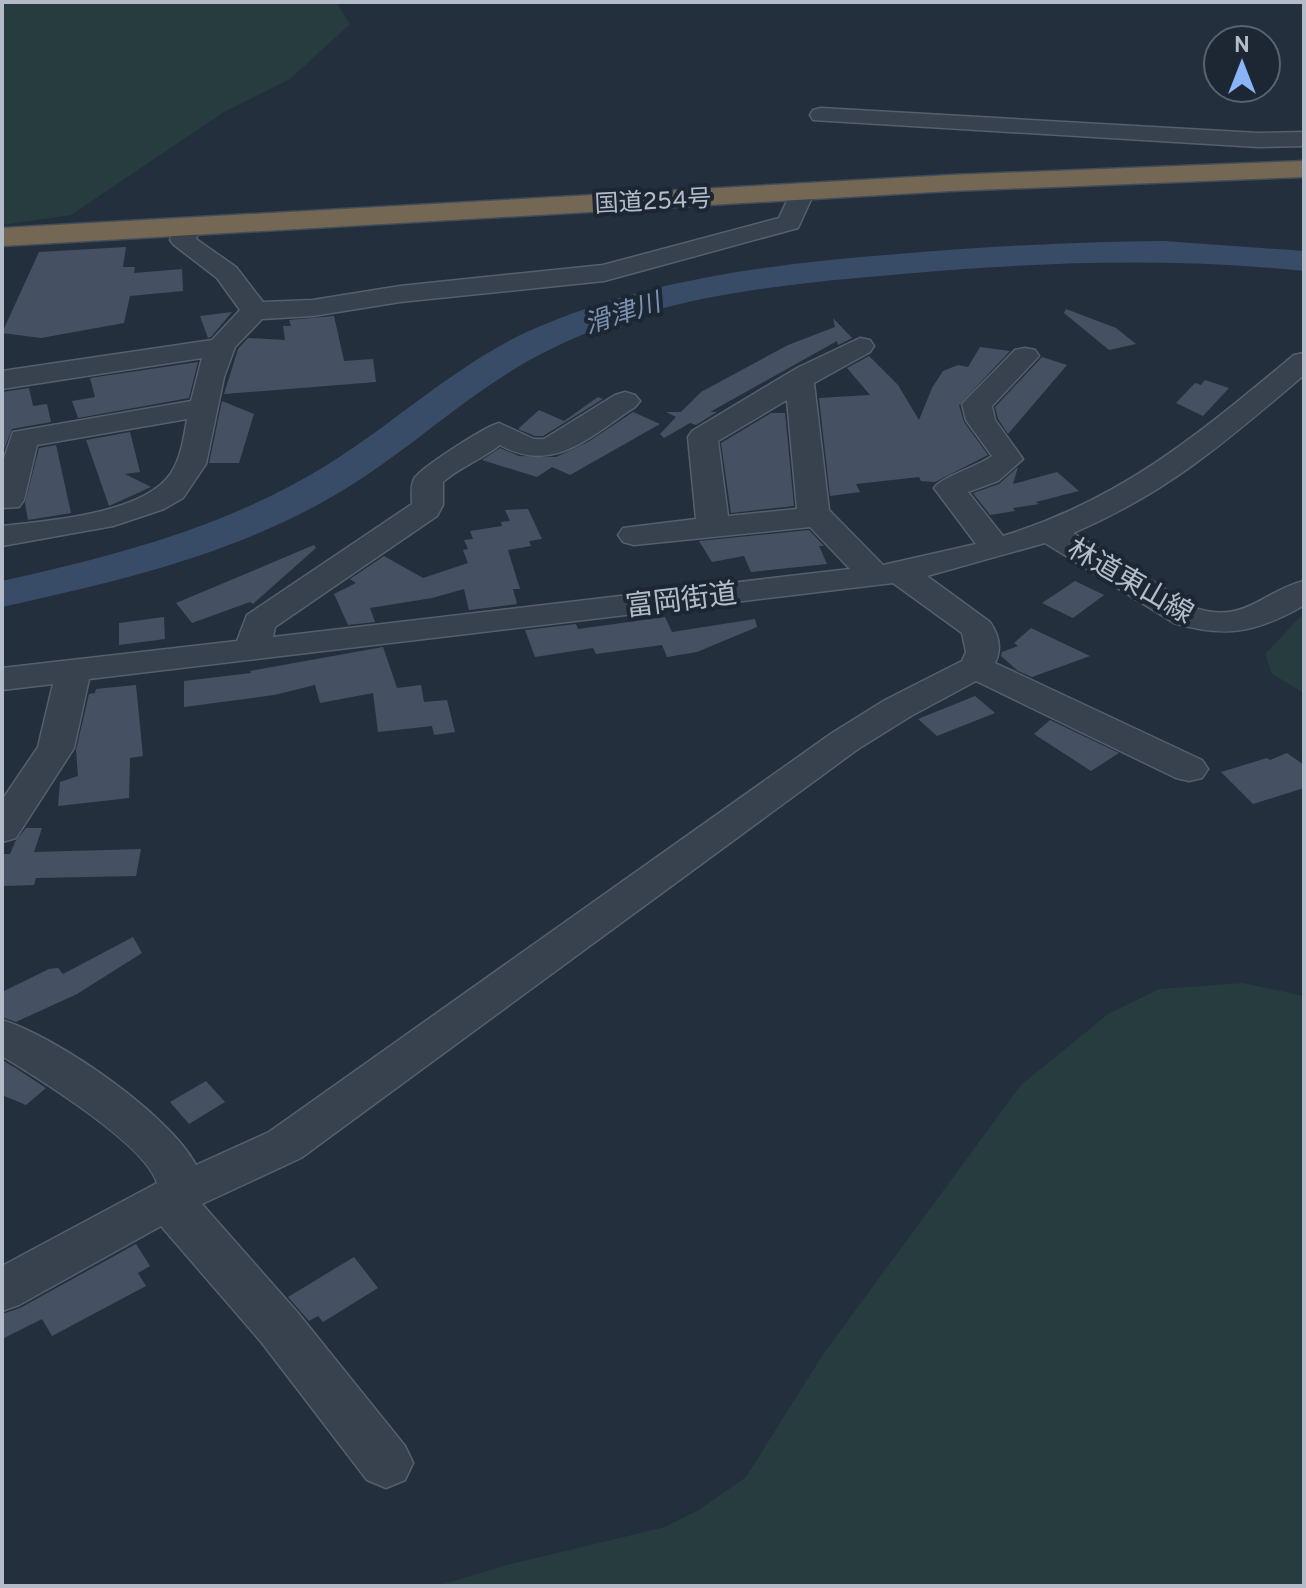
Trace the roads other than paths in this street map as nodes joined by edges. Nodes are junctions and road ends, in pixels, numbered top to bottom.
1 (821, 115) dead end
2 (1304, 139) edge
3 (1304, 169) edge
4 (802, 193) junction
5 (187, 227) junction
6 (2, 237) edge
7 (254, 311) junction
8 (860, 346) dead end
9 (221, 347) junction
10 (1025, 356) dead end
11 (1304, 361) edge
12 (2, 380) edge
13 (800, 381) junction
14 (625, 401) dead end
15 (203, 408) junction
16 (4, 506) edge
17 (816, 517) junction
18 (720, 527) junction
19 (1048, 531) junction
20 (634, 535) dead end
21 (2, 536) edge
22 (996, 548) junction
23 (888, 574) junction
24 (1304, 591) edge
25 (252, 650) junction
26 (976, 667) junction
27 (72, 671) junction
28 (2, 679) edge
29 (1189, 769) dead end
30 (2, 829) edge
31 (2, 1036) edge
32 (180, 1193) junction
33 (2, 1290) edge
34 (386, 1463) dead end

1 - 2 street
3 - 4 highway, 国道254号
4 - 5 highway, 国道254号
4 - 7 street
5 - 6 highway, 国道254号
5 - 7 street
7 - 9 street
8 - 13 street
9 - 12 street
9 - 15 street
10 - 22 street
11 - 19 street, 富岡街道
13 - 17 street
13 - 18 street
14 - 25 street
15 - 16 street
15 - 21 street
17 - 18 street
17 - 23 street
18 - 20 street
19 - 22 street, 富岡街道
19 - 24 street, 林道東山線
22 - 23 street, 富岡街道
23 - 25 street, 富岡街道
23 - 26 street
25 - 27 street, 富岡街道
26 - 29 street
26 - 32 street
27 - 28 street, 富岡街道
27 - 30 street
31 - 32 street
32 - 33 street
32 - 34 street

